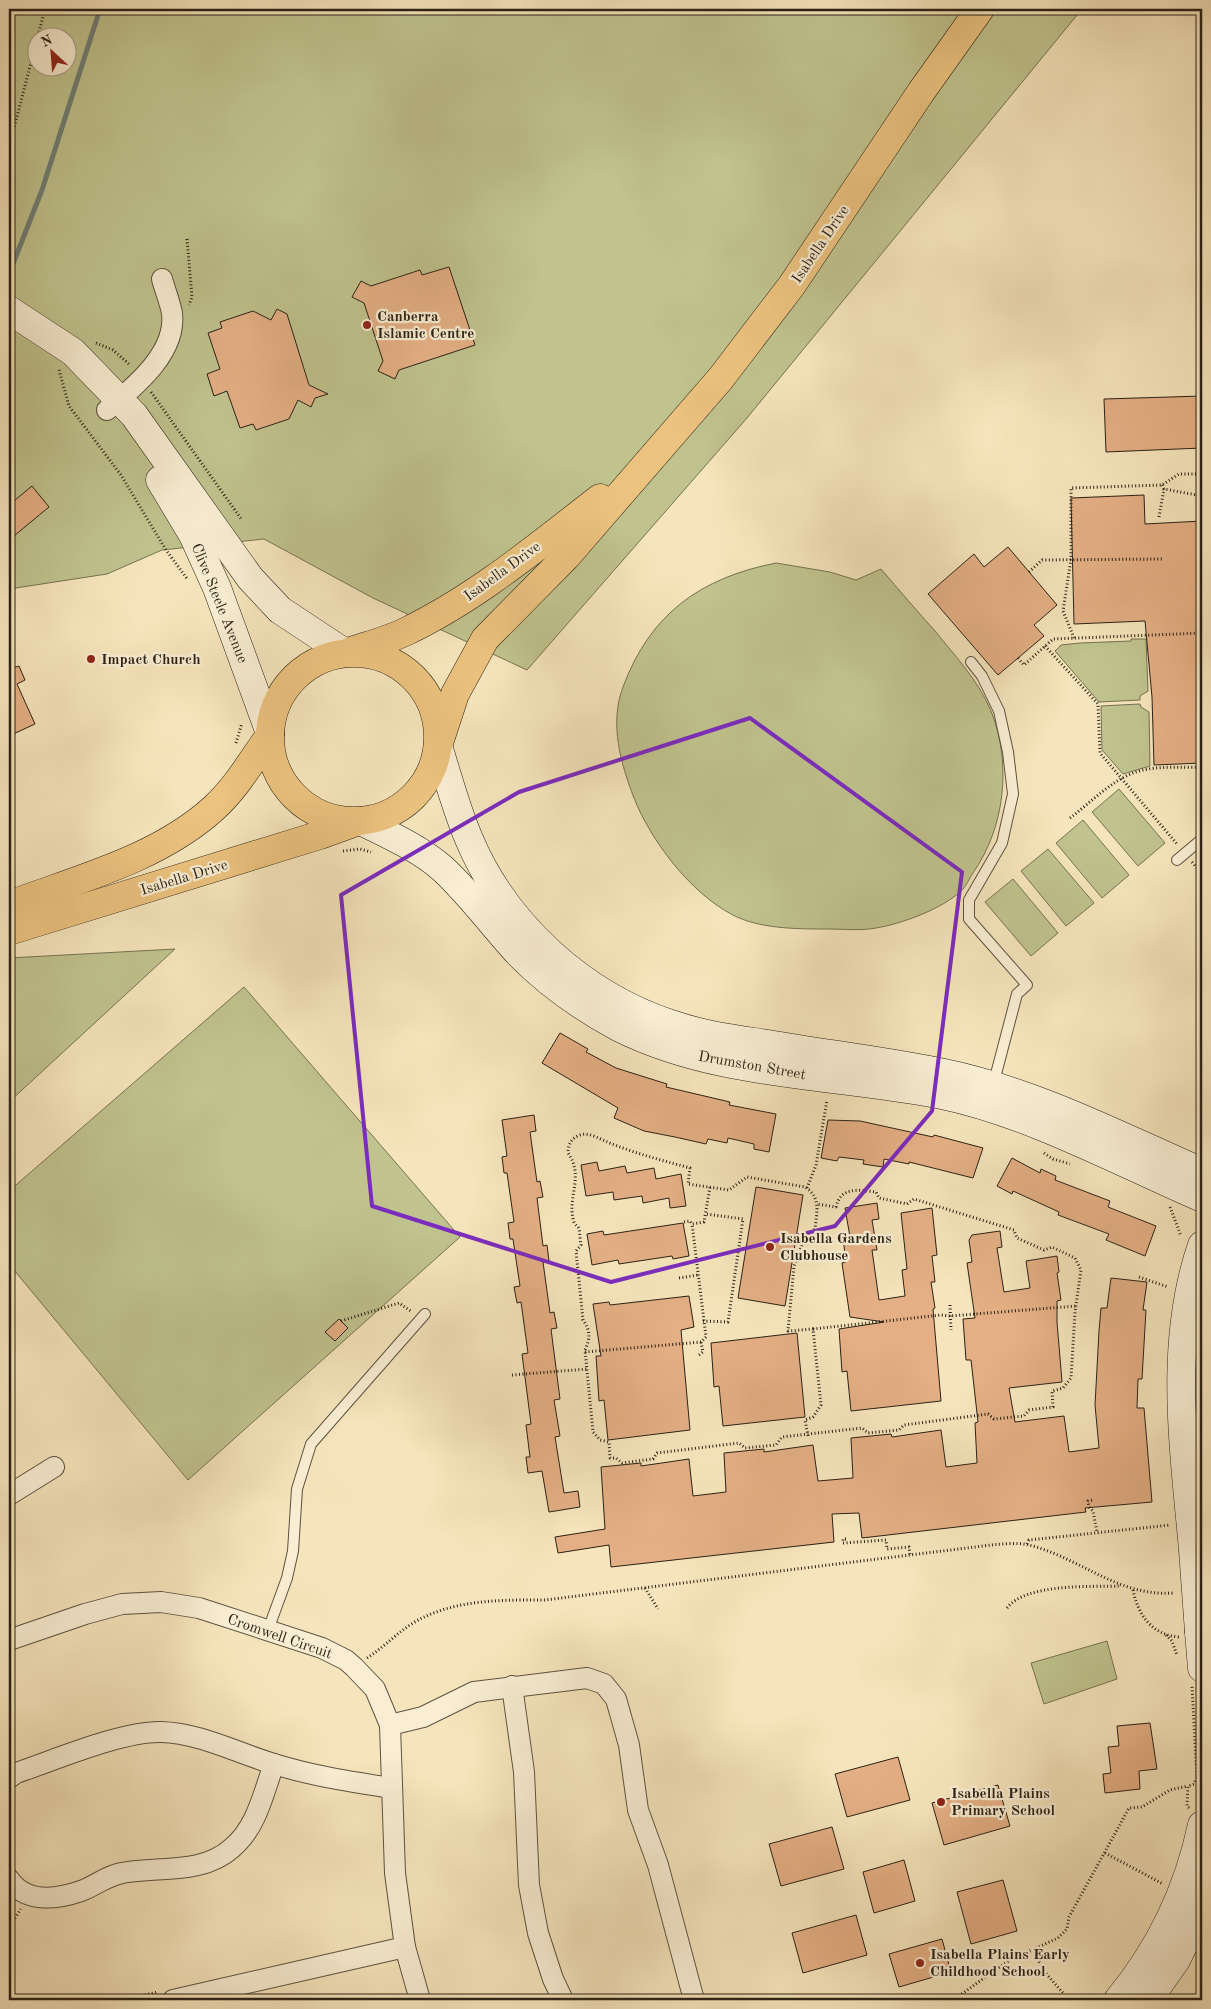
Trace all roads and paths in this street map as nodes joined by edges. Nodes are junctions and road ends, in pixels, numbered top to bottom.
1 (45, 9) edge
2 (980, 9) edge
3 (9, 147) edge
4 (162, 280) dead end
5 (9, 310) edge
6 (52, 351) junction
7 (150, 390) dead end
8 (113, 404) junction
9 (141, 440) junction
10 (643, 466) junction
11 (1202, 474) edge
12 (1163, 487) junction
13 (1202, 496) edge
14 (1159, 517) dead end
15 (242, 520) dead end
16 (1164, 559) dead end
17 (1071, 560) junction
18 (1029, 572) dead end
19 (191, 584) dead end
20 (1202, 633) edge
21 (1074, 638) junction
22 (1045, 646) junction
23 (346, 653) junction
24 (1018, 658) dead end
25 (971, 662) dead end
26 (239, 715) dead end
27 (270, 734) junction
28 (438, 744) junction
29 (234, 750) dead end
30 (1202, 767) edge
31 (1121, 779) junction
32 (1070, 818) dead end
33 (360, 821) junction
34 (1202, 838) edge
35 (337, 852) dead end
36 (375, 853) dead end
37 (1181, 857) junction
38 (1202, 874) edge
39 (9, 905) edge
40 (9, 931) edge
41 (836, 1099) dead end
42 (1000, 1099) junction
43 (1038, 1148) dead end
44 (1071, 1164) dead end
45 (1202, 1172) edge
46 (710, 1187) junction
47 (807, 1188) junction
48 (1202, 1198) edge
49 (817, 1204) junction
50 (1166, 1204) dead end
51 (706, 1214) junction
52 (684, 1222) dead end
53 (692, 1224) junction
54 (1191, 1244) edge
55 (698, 1275) junction
56 (1139, 1277) dead end
57 (679, 1278) dead end
58 (1170, 1278) dead end
59 (1168, 1287) junction
60 (1167, 1294) dead end
61 (950, 1305) dead end
62 (1076, 1306) junction
63 (423, 1316) joint
64 (950, 1316) junction
65 (341, 1321) dead end
66 (703, 1321) junction
67 (813, 1329) junction
68 (951, 1330) dead end
69 (702, 1342) junction
70 (585, 1352) junction
71 (699, 1355) dead end
72 (587, 1369) junction
73 (512, 1375) dead end
74 (808, 1436) junction
75 (54, 1467) dead end
76 (9, 1494) edge
77 (1092, 1500) dead end
78 (1169, 1516) dead end
79 (1097, 1532) junction
80 (846, 1538) dead end
81 (1027, 1544) junction
82 (910, 1555) junction
83 (1122, 1586) junction
84 (646, 1588) junction
85 (1133, 1590) junction
86 (1176, 1593) dead end
87 (1007, 1608) dead end
88 (658, 1609) dead end
89 (268, 1630) junction
90 (10, 1638) edge
91 (362, 1661) dead end
92 (1191, 1670) edge
93 (512, 1686) junction
94 (390, 1726) junction
95 (274, 1764) junction
96 (9, 1778) edge
97 (1188, 1786) junction
98 (392, 1788) junction
99 (1197, 1818) edge
100 (1104, 1853) junction
101 (1199, 1859) edge
102 (9, 1879) edge
103 (1165, 1885) dead end
104 (1202, 1907) edge
105 (405, 1947) junction
106 (1033, 1950) junction
107 (166, 1996) edge
108 (121, 2000) edge
109 (420, 2000) edge
110 (563, 2000) edge
111 (694, 2000) edge
112 (953, 2000) edge
113 (1070, 2000) edge
114 (1118, 2000) edge
115 (1148, 2000) edge

1 - 3 path
2 - 10 main road, Isabella Drive
4 - 8 street
5 - 6 street
6 - 8 street, Clive Steele Avenue
6 - 19 path
7 - 15 path
8 - 9 street, Clive Steele Avenue
9 - 23 street, Clive Steele Avenue
9 - 27 street, Clive Steele Avenue
10 - 23 main road, Isabella Drive
10 - 28 main road, Isabella Drive
11 - 12 path
12 - 13 path
12 - 14 path
12 - 17 path
16 - 17 path
17 - 18 path
17 - 21 path
20 - 21 path
21 - 22 path
22 - 24 path
22 - 31 path
23 - 27 main road
23 - 28 main road
25 - 42 lane
26 - 29 path
27 - 33 main road
27 - 39 main road
28 - 33 main road
28 - 42 street, Drumston Street
30 - 31 path
31 - 32 path
31 - 37 path
33 - 40 main road, Isabella Drive
33 - 42 street, Drumston Street
34 - 37 lane
35 - 36 path
37 - 38 path
41 - 47 path
42 - 45 street, Drumston Street
42 - 48 street, Drumston Street
43 - 44 path
46 - 47 path
46 - 51 path
46 - 70 path
47 - 49 path
49 - 62 path
49 - 67 path
50 - 54 path
51 - 53 path
51 - 66 path
52 - 53 path
53 - 55 path
54 - 92 street, bridge
55 - 57 path
55 - 66 path
56 - 59 path
58 - 59 path
59 - 60 path
61 - 64 path
62 - 64 path
62 - 74 path
63 - 65 path
63 - 89 lane
64 - 67 path
64 - 68 path
66 - 69 path
67 - 74 path
69 - 70 path
69 - 71 path
70 - 72 path
72 - 73 path
72 - 74 path
75 - 76 street
77 - 79 path
78 - 79 path
79 - 81 path
80 - 82 path
81 - 82 path
81 - 83 path
82 - 84 path
83 - 85 path
83 - 87 path
84 - 88 path
84 - 91 path
85 - 86 path
85 - 92 path
89 - 90 street, Cromwell Circuit
89 - 94 street, Cromwell Circuit
92 - 97 path
93 - 94 street
93 - 110 street
93 - 111 street
94 - 98 street, Cromwell Circuit
95 - 96 street
95 - 98 street
95 - 102 street
97 - 99 path
97 - 100 path
98 - 105 street, Cromwell Circuit
99 - 101 street
100 - 103 path
100 - 106 path
101 - 114 street
104 - 115 street
105 - 107 street
105 - 109 street, Cromwell Circuit
106 - 112 path
106 - 113 path
107 - 108 path

